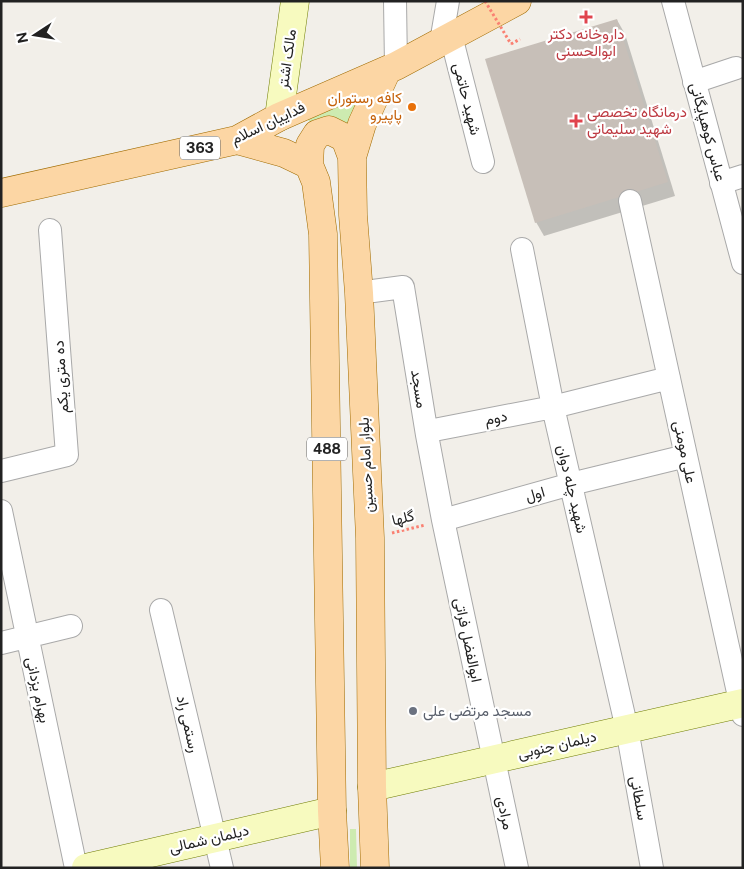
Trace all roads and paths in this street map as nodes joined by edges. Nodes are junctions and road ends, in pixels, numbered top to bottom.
1 (294, 1) edge
2 (395, 1) edge
3 (448, 1) edge
4 (485, 1) edge
5 (517, 1) edge
6 (673, 1) edge
7 (446, 39) junction
8 (520, 39) dead end
9 (391, 68) junction
10 (736, 68) dead end
11 (694, 82) junction
12 (279, 117) junction
13 (237, 140) junction
14 (352, 157) junction
15 (483, 162) dead end
16 (309, 165) junction
17 (743, 176) edge
18 (721, 182) junction
19 (1, 193) edge
20 (630, 201) dead end
21 (50, 230) dead end
22 (522, 249) dead end
23 (743, 263) edge
24 (373, 291) dead end
25 (669, 378) junction
26 (553, 407) junction
27 (439, 429) dead end
28 (686, 456) junction
29 (1, 471) edge
30 (571, 484) junction
31 (1, 511) edge
32 (442, 520) junction
33 (370, 538) junction
34 (161, 610) dead end
35 (71, 626) dead end
36 (27, 637) junction
37 (1, 643) edge
38 (742, 707) edge
39 (627, 729) junction
40 (493, 759) junction
41 (372, 786) junction
42 (332, 811) junction
43 (215, 838) junction
44 (76, 868) edge
45 (86, 868) edge
46 (222, 868) edge
47 (335, 868) edge
48 (375, 868) edge
49 (517, 868) edge
50 (652, 868) edge

1 - 12 street, مالک اشتر
2 - 9 street
3 - 7 street
4 - 8 path, bridge
5 - 7 main road, فداییان اسلام / 363
6 - 11 street, عباس کوهپایگانی
7 - 9 main road, فداییان اسلام / 363
7 - 15 street, شهید حاتمی
9 - 12 main road, فداییان اسلام / 363
9 - 14 main road, بلوار امام حسین / 488
10 - 11 street
11 - 18 street, عباس کوهپایگانی
12 - 13 main road, فداییان اسلام / 363
13 - 16 main road
13 - 19 main road, فداییان اسلام / 363
14 - 16 main road
14 - 33 main road, بلوار امام حسین / 488
16 - 42 main road, 488
17 - 18 street
18 - 23 street, عباس کوهپایگانی
20 - 25 street, علی مومنی
21 - 29 street, ده متری یکم
22 - 26 street, شهید چله دوان
24 - 32 street, مسجد
25 - 26 street
25 - 28 street, علی مومنی
26 - 27 street, دوم
26 - 30 street, شهید چله دوان
28 - 30 street, اول
28 - 38 street, علی مومنی
30 - 32 street, اول
30 - 39 street, شهید چله دوان
31 - 36 street, بهرام یزدانی
32 - 33 path, گلها
32 - 40 street, ابوالفضل فراتی
33 - 41 main road, بلوار امام حسین / 488
34 - 43 street, رستمی راد
35 - 36 street
36 - 37 street
36 - 44 street, بهرام یزدانی
38 - 39 street, دیلمان جنوبی
39 - 40 street, دیلمان جنوبی
39 - 50 street, سلطانی
40 - 41 street, دیلمان جنوبی
40 - 49 street, مرادی
41 - 48 main road, بلوار امام حسین / 488
42 - 43 street, دیلمان شمالی
42 - 47 main road, 488
43 - 45 street, دیلمان شمالی
43 - 46 street, رستمی راد

